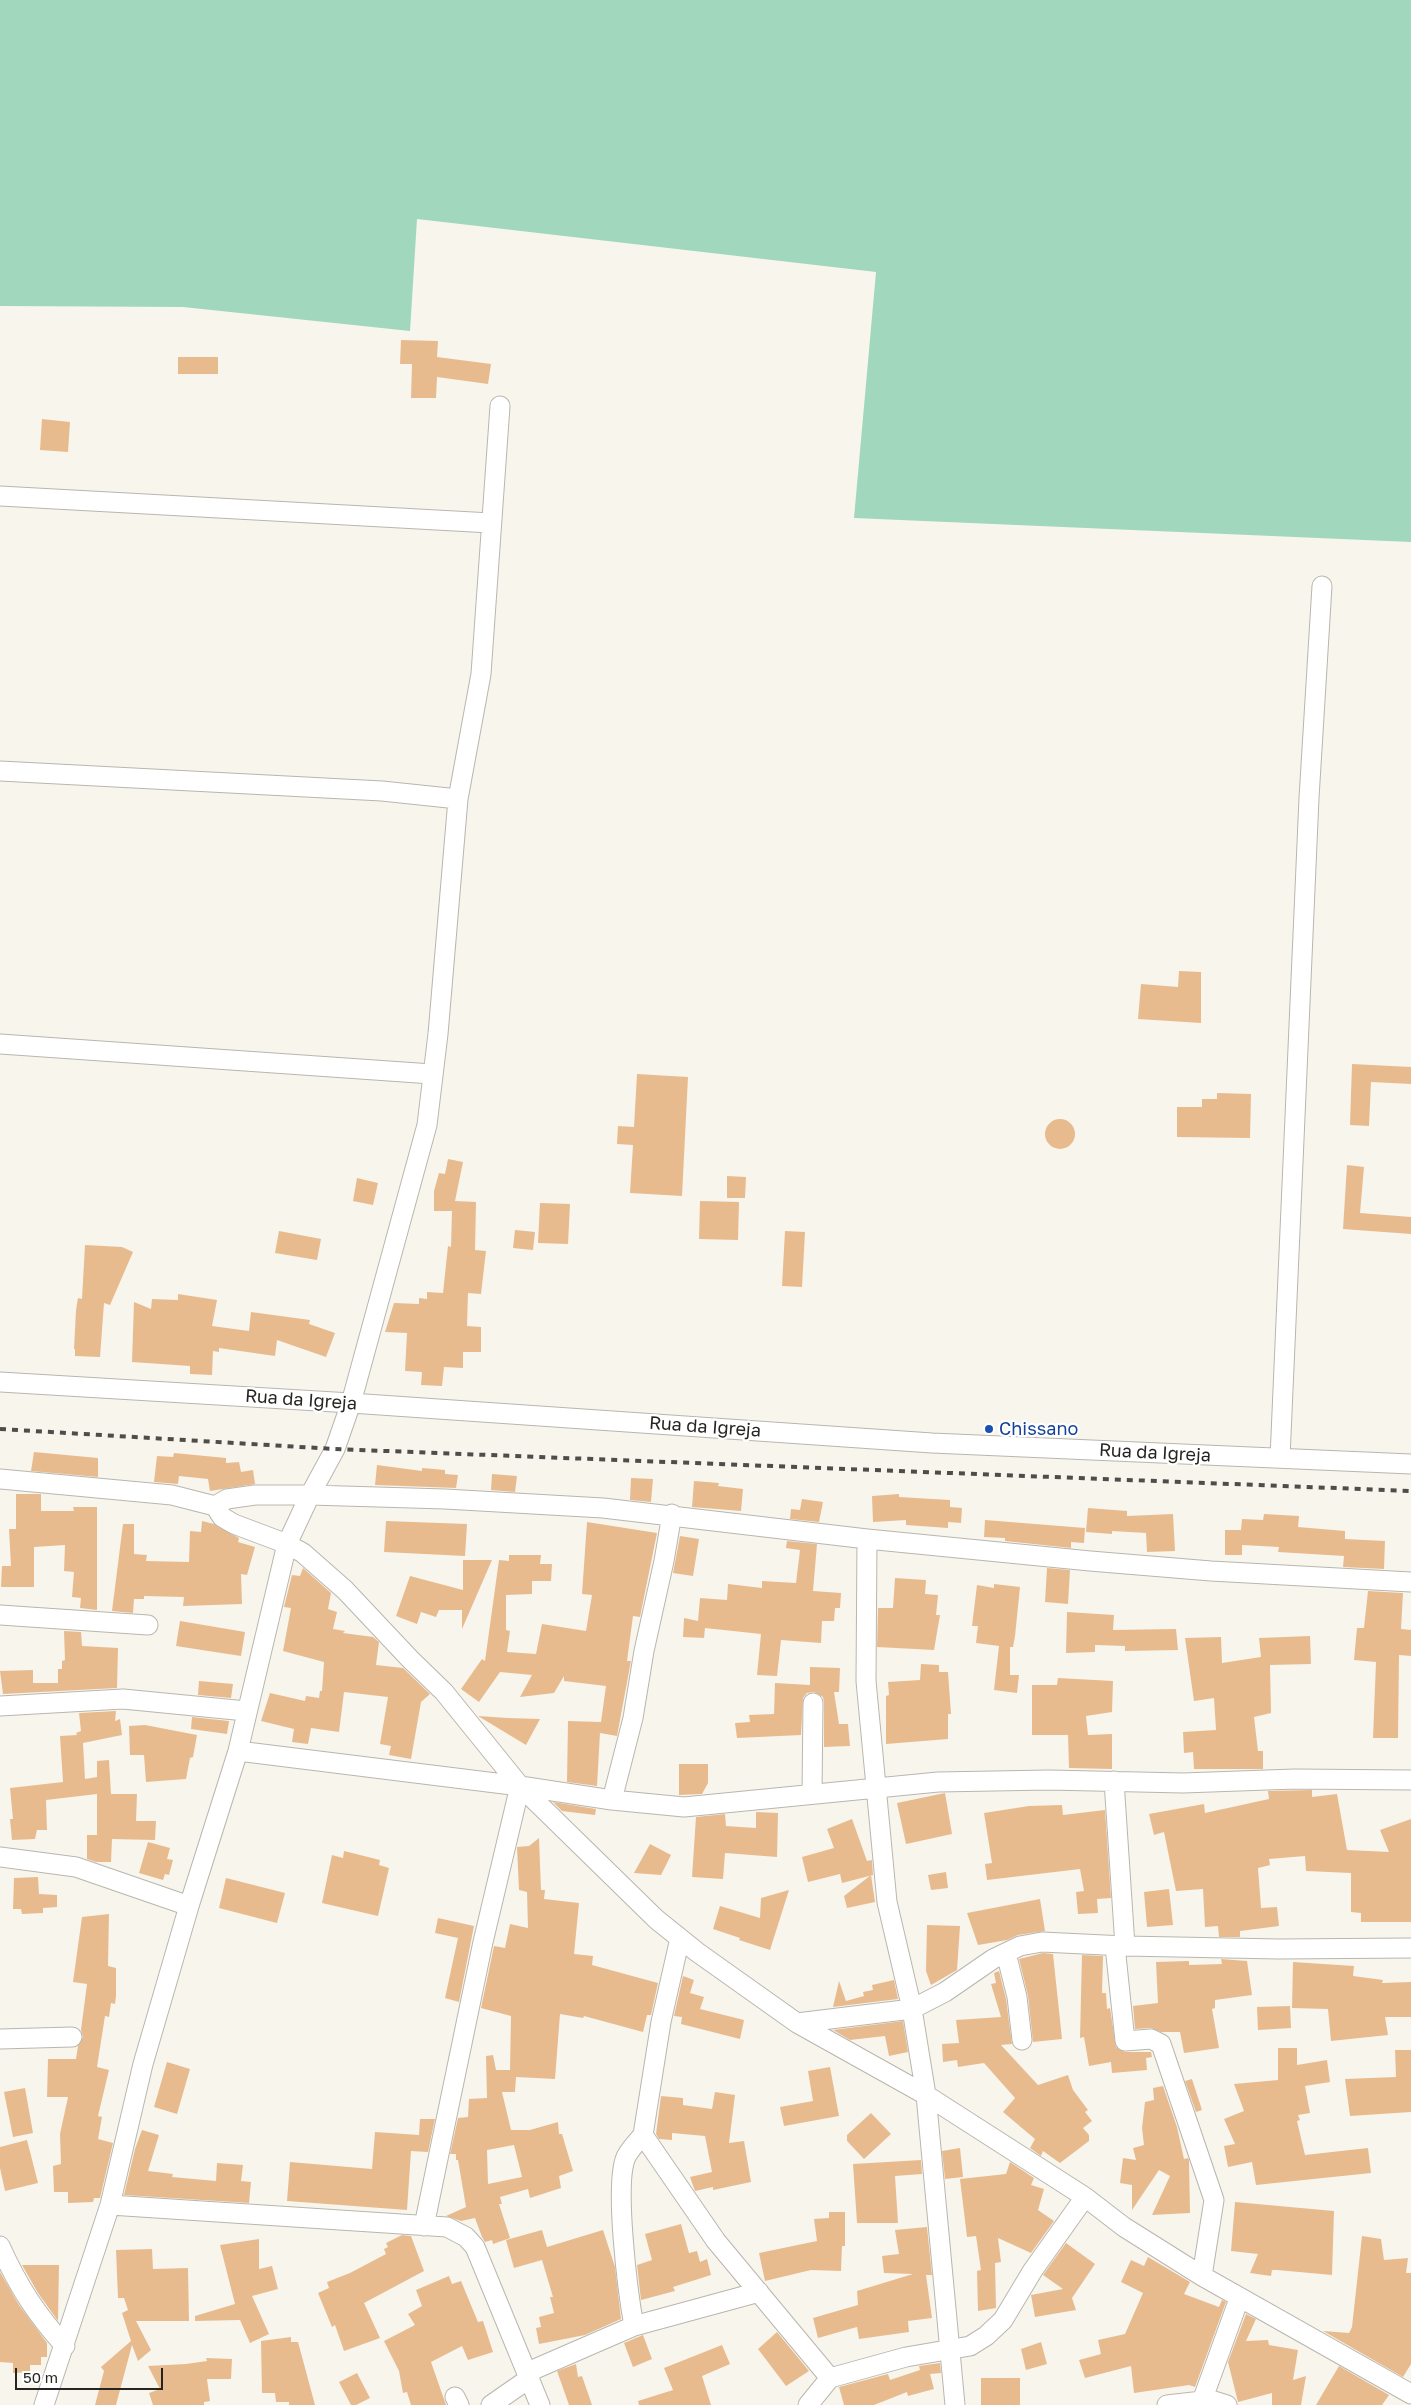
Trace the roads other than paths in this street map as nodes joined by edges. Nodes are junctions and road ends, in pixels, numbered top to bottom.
1 (500, 406) dead end
2 (0, 496) edge
3 (491, 523) junction
4 (1322, 586) dead end
5 (0, 771) edge
6 (458, 799) junction
7 (0, 1044) edge
8 (432, 1074) junction
9 (0, 1382) edge
10 (351, 1402) junction
11 (1280, 1458) junction
12 (1411, 1464) edge
13 (0, 1479) edge
14 (310, 1495) junction
15 (215, 1506) junction
16 (672, 1514) junction
17 (867, 1539) junction
18 (287, 1544) junction
19 (1411, 1582) edge
20 (0, 1615) edge
21 (148, 1625) dead end
22 (813, 1702) dead end
23 (0, 1706) edge
24 (246, 1711) junction
25 (238, 1751) junction
26 (1411, 1780) edge
27 (1114, 1781) junction
28 (520, 1786) junction
29 (876, 1787) junction
30 (812, 1794) junction
31 (612, 1800) junction
32 (0, 1856) edge
33 (189, 1906) junction
34 (680, 1938) junction
35 (1120, 1946) junction
36 (1411, 1948) edge
37 (1006, 1953) junction
38 (912, 2009) junction
39 (797, 2022) junction
40 (72, 2038) dead end
41 (0, 2039) edge
42 (1022, 2040) dead end
43 (926, 2095) junction
44 (643, 2136) junction
45 (1085, 2197) junction
46 (110, 2205) junction
47 (424, 2226) junction
48 (0, 2246) edge
49 (1202, 2276) junction
50 (759, 2292) junction
51 (1239, 2299) junction
52 (634, 2326) junction
53 (65, 2346) junction
54 (950, 2349) junction
55 (529, 2375) junction
56 (830, 2378) junction
57 (1411, 2394) edge
58 (1202, 2401) junction
59 (44, 2405) edge
60 (491, 2405) edge
61 (540, 2405) edge
62 (808, 2405) edge
63 (955, 2405) edge
64 (1167, 2405) edge
65 (1227, 2405) edge

1 - 3 street
2 - 3 street
3 - 6 street
4 - 11 street
5 - 6 street
6 - 8 street
7 - 8 street
8 - 10 street
9 - 10 street, Rua da Igreja
10 - 11 street, Rua da Igreja
10 - 14 street
11 - 12 street, Rua da Igreja
13 - 15 street
14 - 15 street
14 - 16 street
14 - 18 street
15 - 18 street
16 - 17 street
16 - 31 street
17 - 19 street
17 - 29 street
18 - 24 street
18 - 28 street
20 - 21 street
22 - 30 street
23 - 24 street
24 - 25 street
25 - 28 street
25 - 33 street
26 - 27 street
27 - 29 street
27 - 35 street
28 - 31 street
28 - 34 street
28 - 47 street
29 - 30 street
29 - 38 street
30 - 31 street
32 - 33 street
33 - 46 street
34 - 39 street
34 - 44 street
35 - 36 street
35 - 37 street
35 - 49 street
37 - 38 street
37 - 42 street
38 - 39 street
38 - 43 street
39 - 43 street
40 - 41 street
43 - 45 street
43 - 54 street
44 - 50 street
44 - 52 street
45 - 49 street
45 - 54 street
46 - 47 street
46 - 53 street
47 - 55 street
48 - 53 street
49 - 51 street
50 - 52 street
50 - 56 street
51 - 57 street
51 - 58 street
52 - 55 street
53 - 59 street
54 - 56 street
54 - 63 street
55 - 60 street
55 - 61 street
56 - 62 street
58 - 64 street
58 - 65 street

